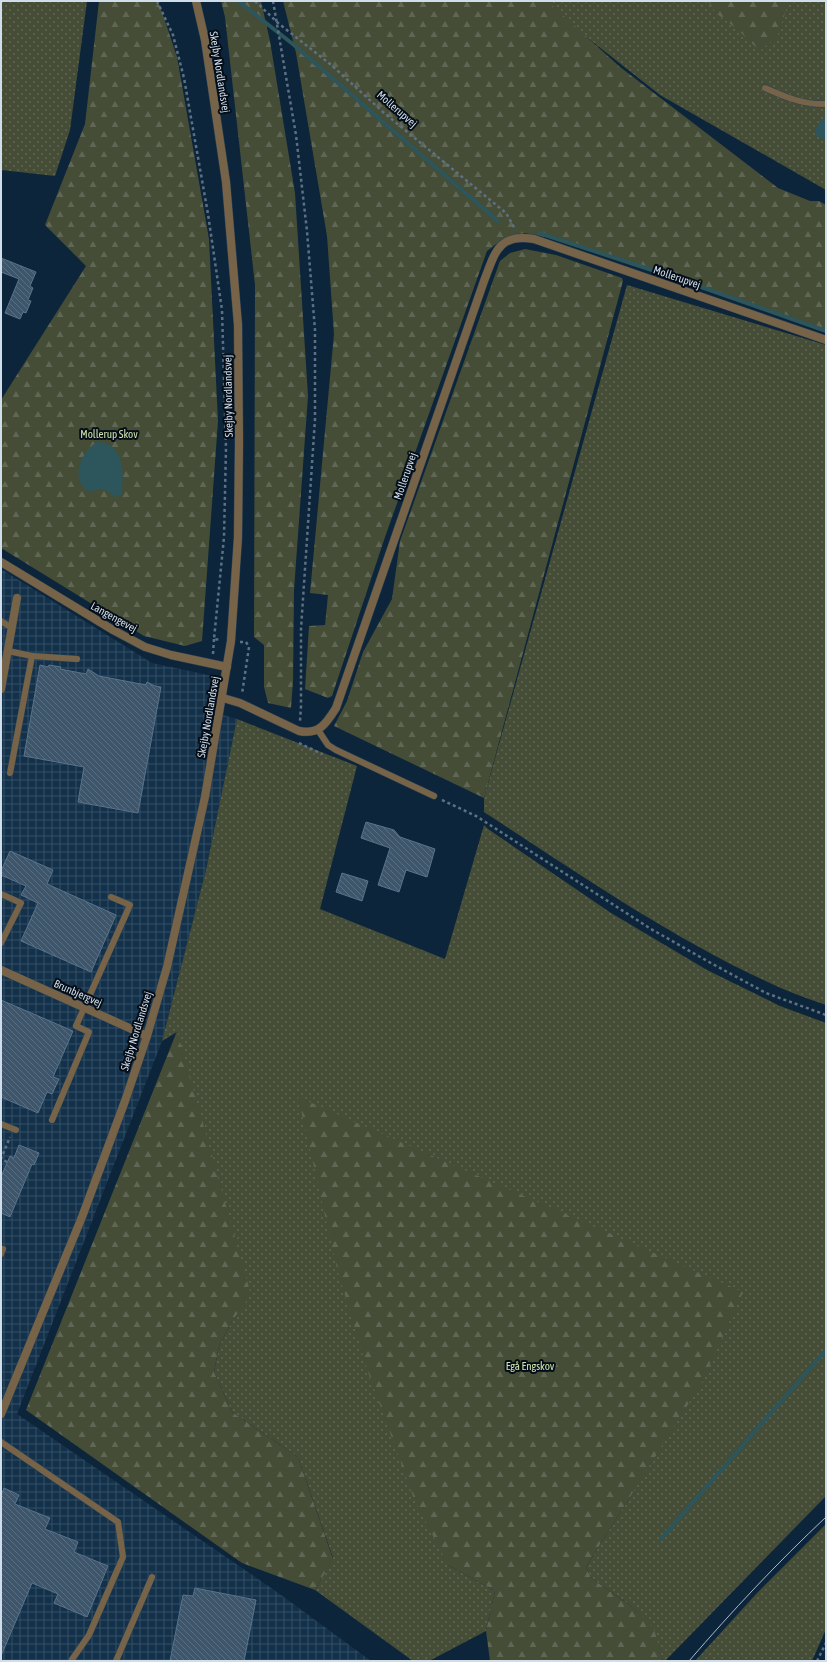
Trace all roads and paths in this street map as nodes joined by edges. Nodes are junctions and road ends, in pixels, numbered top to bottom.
1 (157, 1) edge
2 (196, 1) edge
3 (255, 1) edge
4 (273, 1) edge
5 (278, 23) junction
6 (765, 88) dead end
7 (826, 104) edge
8 (520, 237) junction
9 (826, 340) edge
10 (1, 562) edge
11 (17, 598) dead end
12 (1, 621) edge
13 (12, 628) junction
14 (231, 641) junction
15 (8, 651) junction
16 (32, 656) junction
17 (77, 659) dead end
18 (228, 666) junction
19 (1, 689) edge
20 (223, 698) junction
21 (240, 702) junction
22 (299, 730) junction
23 (318, 730) junction
24 (10, 773) dead end
25 (434, 796) joint
26 (1, 894) edge
27 (111, 897) dead end
28 (1, 943) edge
29 (1, 970) edge
30 (84, 1007) junction
31 (826, 1015) edge
32 (147, 1036) junction
33 (52, 1120) dead end
34 (1, 1124) edge
35 (15, 1130) joint
36 (8, 1162) dead end
37 (1, 1249) edge
38 (1, 1254) edge
39 (1, 1414) edge
40 (1, 1442) edge
41 (152, 1577) dead end
42 (826, 1643) edge
43 (71, 1661) edge
44 (116, 1661) edge
45 (817, 1661) edge

1 - 14 path
2 - 14 street, Skejby Nordlandsvej
3 - 5 path, Mollerupvej
4 - 5 path
5 - 8 path, Mollerupvej
5 - 22 path
6 - 7 lane
8 - 9 street, Mollerupvej
8 - 23 street, Mollerupvej
10 - 18 street, Langengevej
11 - 13 street
12 - 13 lane
13 - 15 street
14 - 18 street, Skejby Nordlandsvej
14 - 21 path
15 - 16 lane
15 - 19 street
16 - 17 lane
16 - 24 lane
18 - 20 street, Skejby Nordlandsvej
20 - 21 street
20 - 32 street, Skejby Nordlandsvej
21 - 22 street
22 - 23 street
23 - 25 lane
25 - 31 path
26 - 28 lane
27 - 30 lane
29 - 30 street, Brunbjergvej
30 - 32 street, Brunbjergvej
30 - 33 lane
32 - 39 street, Skejby Nordlandsvej
34 - 35 lane
35 - 36 path
37 - 38 lane
40 - 43 lane
41 - 44 lane
42 - 45 path

